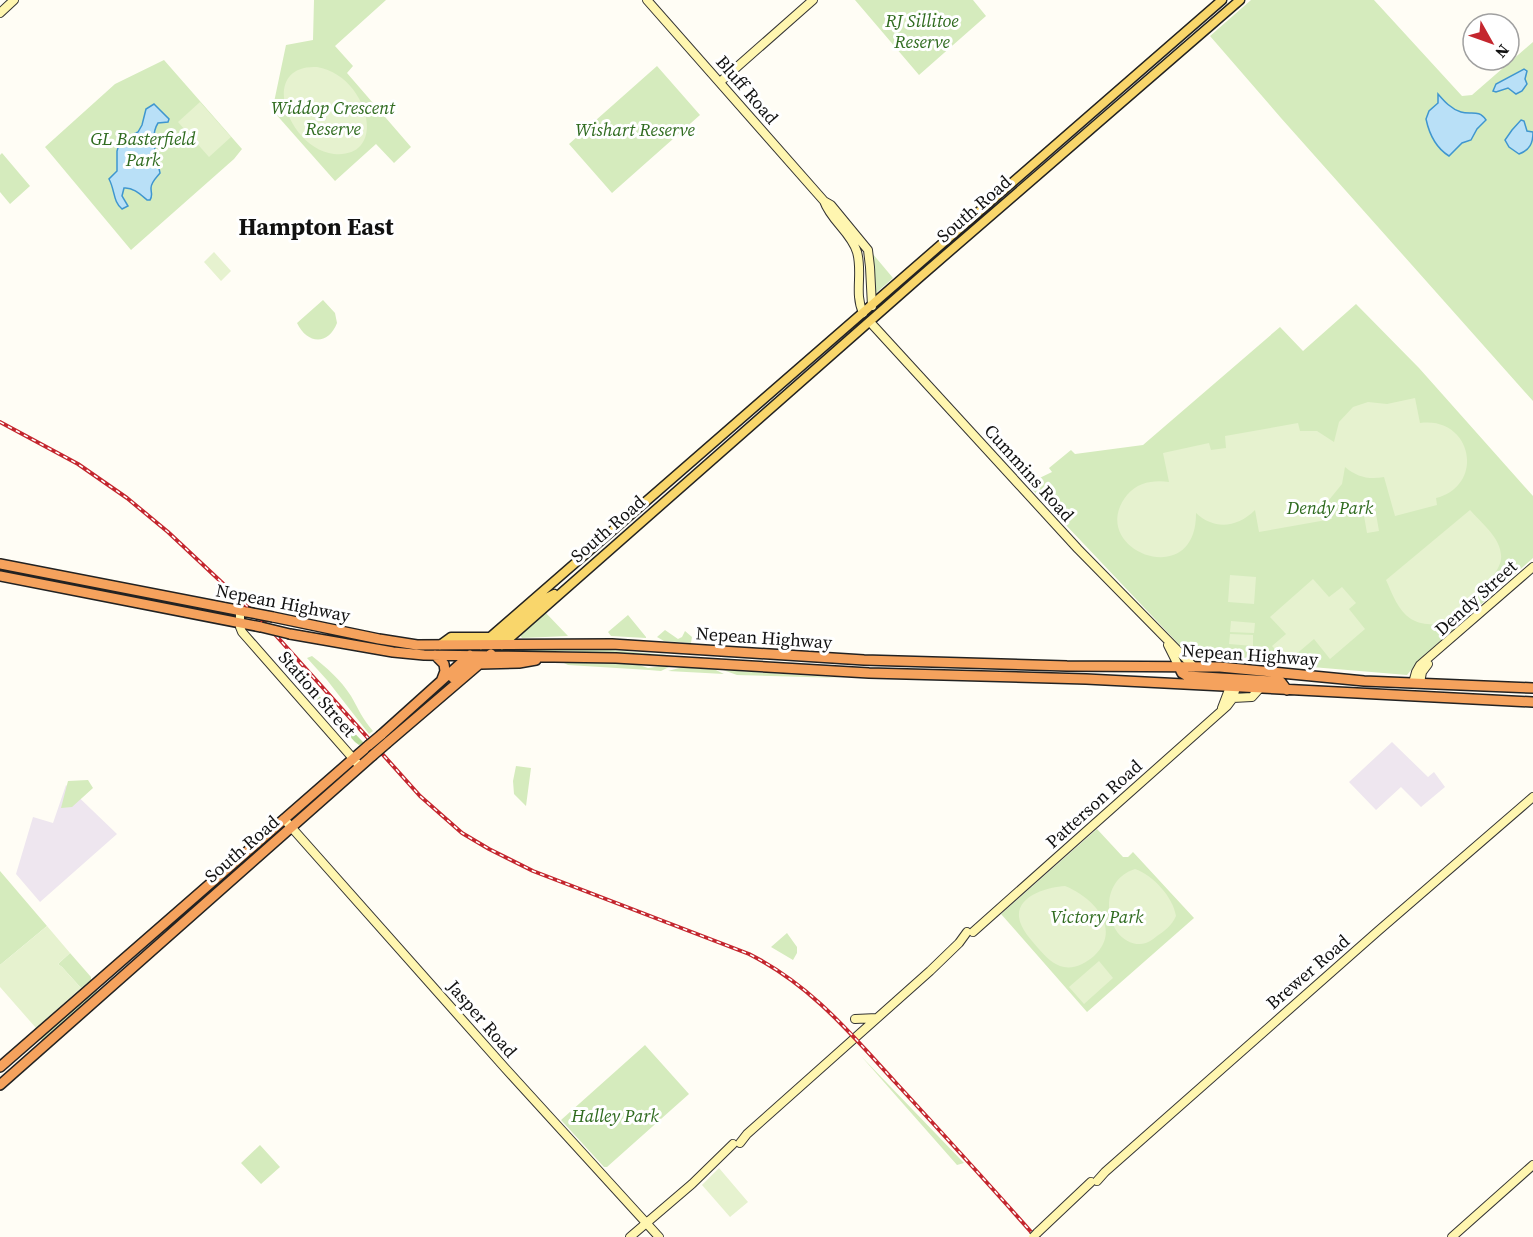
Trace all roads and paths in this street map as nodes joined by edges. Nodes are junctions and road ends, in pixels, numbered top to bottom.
1 (14, 0) edge
2 (647, 0) edge
3 (813, 0) edge
4 (1222, 0) edge
5 (1239, 0) edge
6 (0, 13) edge
7 (720, 82) junction
8 (1084, 120) junction
9 (1092, 129) junction
10 (824, 201) junction
11 (945, 242) junction
12 (952, 250) junction
13 (895, 286) junction
14 (902, 293) junction
15 (872, 306) junction
16 (863, 313) junction
17 (872, 322) junction
18 (730, 430) junction
19 (737, 438) junction
20 (601, 540) junction
21 (609, 549) junction
22 (0, 564) edge
23 (1533, 567) edge
24 (0, 576) edge
25 (563, 591) junction
26 (541, 598) junction
27 (224, 608) junction
28 (244, 611) junction
29 (222, 620) junction
30 (243, 624) junction
31 (1164, 639) junction
32 (488, 642) junction
33 (502, 645) junction
34 (675, 649) junction
35 (435, 656) junction
36 (490, 656) junction
37 (547, 657) junction
38 (476, 659) junction
39 (673, 662) junction
40 (975, 664) junction
41 (1151, 666) junction
42 (1179, 667) junction
43 (1194, 667) junction
44 (975, 676) junction
45 (442, 679) junction
46 (1235, 680) junction
47 (1387, 682) junction
48 (1162, 683) junction
49 (1417, 683) junction
50 (1446, 685) junction
51 (1260, 688) junction
52 (1533, 688) edge
53 (1287, 690) junction
54 (425, 695) junction
55 (1399, 696) junction
56 (1417, 697) junction
57 (1233, 698) junction
58 (1450, 698) junction
59 (1533, 702) edge
60 (1222, 711) junction
61 (357, 762) junction
62 (1533, 797) edge
63 (284, 819) junction
64 (292, 827) junction
65 (138, 947) junction
66 (149, 953) junction
67 (877, 1018) junction
68 (855, 1019) dead end
69 (34, 1038) junction
70 (42, 1047) junction
71 (0, 1067) edge
72 (0, 1085) edge
73 (1533, 1165) edge
74 (647, 1223) junction
75 (1035, 1235) edge
76 (630, 1237) edge
77 (659, 1237) edge
78 (1452, 1237) edge

1 - 6 main road
2 - 7 main road, Bluff Road
3 - 7 main road
4 - 8 main road, South Road
5 - 9 main road, South Road
7 - 10 main road, Bluff Road
8 - 9 main road
8 - 11 main road, South Road
9 - 12 main road, South Road
10 - 15 main road, Bluff Road
10 - 16 main road, Bluff Road
11 - 12 main road
11 - 13 main road, South Road
12 - 14 main road, South Road
13 - 14 main road
13 - 15 main road, South Road
14 - 17 main road, South Road
15 - 16 main road, South Road
15 - 17 main road
16 - 17 main road
16 - 18 main road, South Road
17 - 19 main road, South Road
17 - 31 main road, Cummins Road
18 - 19 main road
18 - 20 main road, South Road
19 - 21 main road, South Road
20 - 21 main road
20 - 26 main road, South Road
21 - 25 main road, South Road
22 - 27 highway, Nepean Highway
23 - 49 main road, Dendy Street
24 - 29 highway, Nepean Highway
25 - 26 main road
25 - 33 main road, South Road
26 - 32 main road
27 - 28 highway, Nepean Highway
27 - 29 highway
28 - 30 main road
28 - 32 highway, Nepean Highway, bridge
29 - 30 highway, Nepean Highway
30 - 35 highway, Nepean Highway, bridge
30 - 61 main road, Station Street
31 - 42 main road, Cummins Road
31 - 43 main road, Cummins Road
32 - 33 highway, Nepean Highway
32 - 38 highway
33 - 34 highway, Nepean Highway
33 - 36 highway, South Road
34 - 39 highway
34 - 40 highway, Nepean Highway
35 - 38 highway, Nepean Highway
35 - 45 highway
36 - 37 highway, Nepean Highway
36 - 38 highway, Nepean Highway
37 - 38 highway
37 - 39 highway, Nepean Highway
38 - 45 highway, South Road
38 - 54 highway
38 - 61 highway, South Road, bridge
39 - 44 highway, Nepean Highway
40 - 41 highway, Nepean Highway
40 - 44 highway
41 - 42 highway, Nepean Highway
41 - 48 highway
42 - 43 highway, Nepean Highway
42 - 46 highway
43 - 46 highway, Nepean Highway
44 - 48 highway, Nepean Highway
45 - 54 highway, South Road
46 - 47 highway, Nepean Highway
46 - 48 highway, Nepean Highway
46 - 51 highway, Nepean Highway
46 - 53 highway
46 - 57 main road, Patterson Road
46 - 60 main road, Patterson Road
47 - 49 highway, Nepean Highway
47 - 55 highway
49 - 50 highway, Nepean Highway
49 - 56 highway
50 - 52 highway, Nepean Highway
50 - 58 highway
51 - 53 highway, Nepean Highway
51 - 57 main road
53 - 55 highway, Nepean Highway
54 - 61 highway, South Road, bridge
55 - 56 highway, Nepean Highway
56 - 58 highway, Nepean Highway
57 - 60 main road, Patterson Road
58 - 59 highway, Nepean Highway
60 - 67 main road, Patterson Road
61 - 63 highway, South Road
61 - 64 highway, South Road
62 - 75 main road, Brewer Road
63 - 64 main road, Jasper Road
63 - 65 highway, South Road
64 - 66 highway, South Road
64 - 74 main road, Jasper Road
65 - 66 highway
65 - 69 highway, South Road
66 - 70 highway, South Road
67 - 68 main road
67 - 74 main road, Patterson Road
69 - 70 highway
69 - 71 highway, South Road
70 - 72 highway, South Road
73 - 78 main road
74 - 76 main road, Patterson Road
74 - 77 main road, Jasper Road

